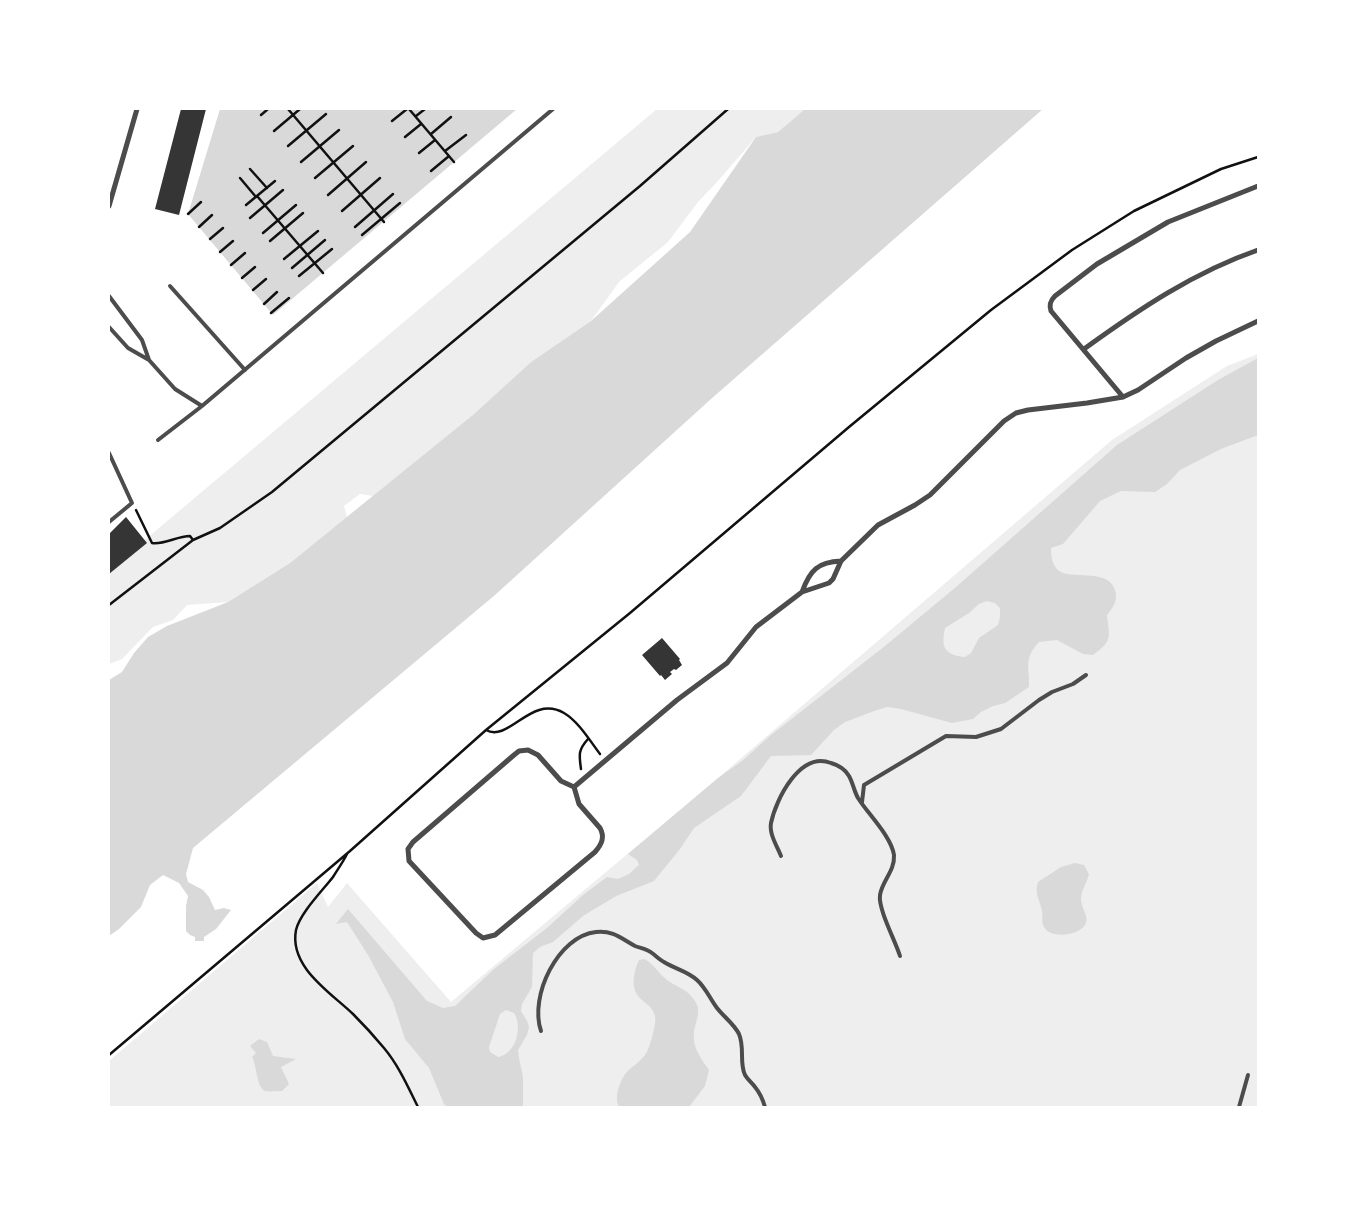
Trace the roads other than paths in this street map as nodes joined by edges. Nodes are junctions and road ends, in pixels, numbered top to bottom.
1 (137, 109) edge
2 (553, 109) edge
3 (1258, 186) edge
4 (109, 206) edge
5 (1258, 250) edge
6 (170, 286) dead end
7 (109, 296) edge
8 (1258, 321) edge
9 (109, 327) edge
10 (1084, 350) junction
11 (149, 360) junction
12 (245, 370) junction
13 (1123, 397) junction
14 (202, 406) junction
15 (158, 440) dead end
16 (109, 453) edge
17 (109, 522) edge
18 (842, 561) junction
19 (802, 592) junction
20 (1086, 675) dead end
21 (574, 787) junction
22 (862, 803) junction
23 (780, 856) dead end
24 (900, 956) dead end
25 (541, 1031) dead end
26 (1248, 1075) dead end
27 (766, 1107) edge
28 (1239, 1107) edge

1 - 4 street
2 - 12 lane
3 - 10 street
5 - 10 street
6 - 12 lane
7 - 11 lane
8 - 13 street
9 - 11 lane
10 - 13 street
11 - 14 lane
12 - 14 lane
13 - 18 street
14 - 15 lane
16 - 17 lane
18 - 19 street
18 - 19 street
19 - 21 street
20 - 22 lane
21 - 21 street
22 - 23 lane
22 - 24 lane
25 - 27 lane
26 - 28 lane

